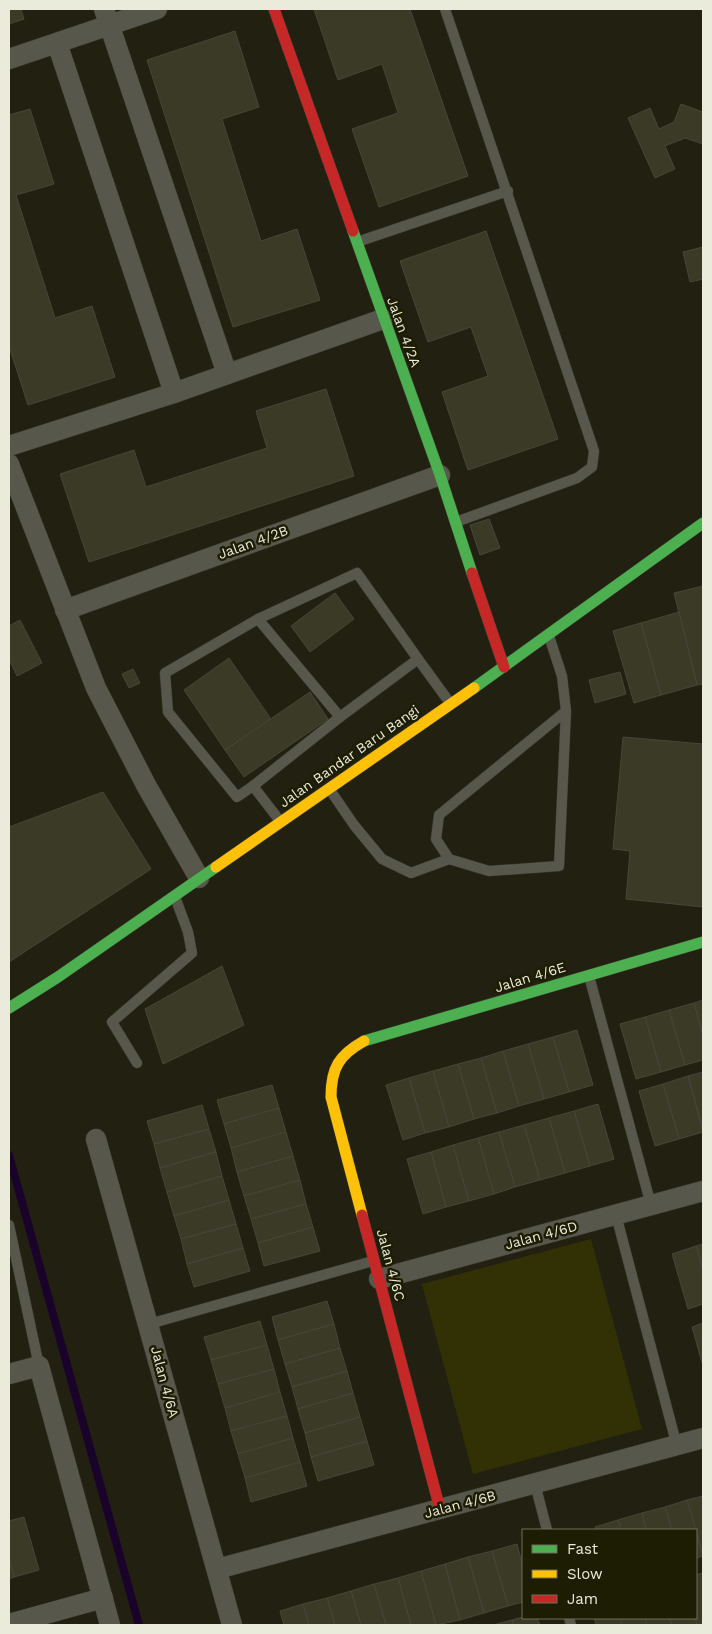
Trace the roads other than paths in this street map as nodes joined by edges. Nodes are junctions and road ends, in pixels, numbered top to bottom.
1 (158, 9) edge
2 (274, 9) edge
3 (445, 9) edge
4 (106, 17) edge
5 (57, 43) junction
6 (9, 60) edge
7 (508, 192) junction
8 (356, 242) junction
9 (383, 319) junction
10 (227, 374) junction
11 (174, 393) junction
12 (9, 446) edge
13 (9, 464) edge
14 (440, 475) junction
15 (455, 522) junction
16 (703, 523) edge
17 (66, 610) junction
18 (258, 619) junction
19 (548, 634) junction
20 (418, 659) junction
21 (504, 667) junction
22 (451, 704) junction
23 (566, 711) junction
24 (340, 717) junction
25 (253, 786) junction
26 (328, 788) junction
27 (280, 822) junction
28 (449, 859) junction
29 (200, 878) junction
30 (175, 896) junction
31 (703, 942) edge
32 (589, 975) junction
33 (9, 1008) edge
34 (365, 1041) joint
35 (137, 1063) dead end
36 (96, 1139) dead end
37 (703, 1191) edge
38 (651, 1205) junction
39 (616, 1215) junction
40 (9, 1225) edge
41 (13, 1261) edge
42 (377, 1270) junction
43 (149, 1324) junction
44 (39, 1366) junction
45 (9, 1374) edge
46 (703, 1438) edge
47 (677, 1446) junction
48 (535, 1484) junction
49 (440, 1509) junction
50 (547, 1529) edge
51 (217, 1569) junction
52 (103, 1598) junction
53 (9, 1624) edge
54 (110, 1625) edge
55 (232, 1625) edge

1 - 4 street
2 - 8 street, Jalan 4/2A
3 - 7 lane
4 - 5 street
4 - 10 street
5 - 6 street
5 - 11 street
7 - 8 lane
7 - 15 lane
8 - 9 street, Jalan 4/2A
9 - 10 street
9 - 14 street, Jalan 4/2A
10 - 11 street
11 - 12 street
13 - 17 street
14 - 15 street, Jalan 4/2A
14 - 17 street, Jalan 4/2B
15 - 21 street, Jalan 4/2A
16 - 19 street, Jalan Bandar Baru Bangi
17 - 29 street
18 - 20 lane
18 - 24 lane
18 - 25 lane
19 - 21 street, Jalan Bandar Baru Bangi
19 - 23 lane
20 - 22 lane
20 - 24 lane
21 - 22 street, Jalan Bandar Baru Bangi
22 - 26 street, Jalan Bandar Baru Bangi
23 - 28 lane
23 - 28 lane
24 - 25 lane
25 - 27 lane
26 - 27 street, Jalan Bandar Baru Bangi
26 - 28 lane
27 - 29 street, Jalan Bandar Baru Bangi
29 - 30 street, Jalan Bandar Baru Bangi
30 - 33 street, Jalan Bandar Baru Bangi
30 - 35 lane
31 - 32 street, Jalan 4/6E
32 - 34 street, Jalan 4/6E
32 - 38 lane
34 - 42 street, Jalan 4/6C
36 - 43 street, Jalan 4/6A
37 - 38 street, Jalan 4/6D
38 - 39 street, Jalan 4/6D
39 - 42 street, Jalan 4/6D
39 - 47 lane
40 - 41 lane
41 - 44 lane
42 - 43 lane
42 - 49 street, Jalan 4/6C
43 - 51 street, Jalan 4/6A
44 - 45 street
44 - 52 street
46 - 47 street, Jalan 4/6B
47 - 48 street, Jalan 4/6B
48 - 49 street, Jalan 4/6B
48 - 50 lane
49 - 51 street, Jalan 4/6B
51 - 55 street, Jalan 4/6A
52 - 53 street
52 - 54 street

